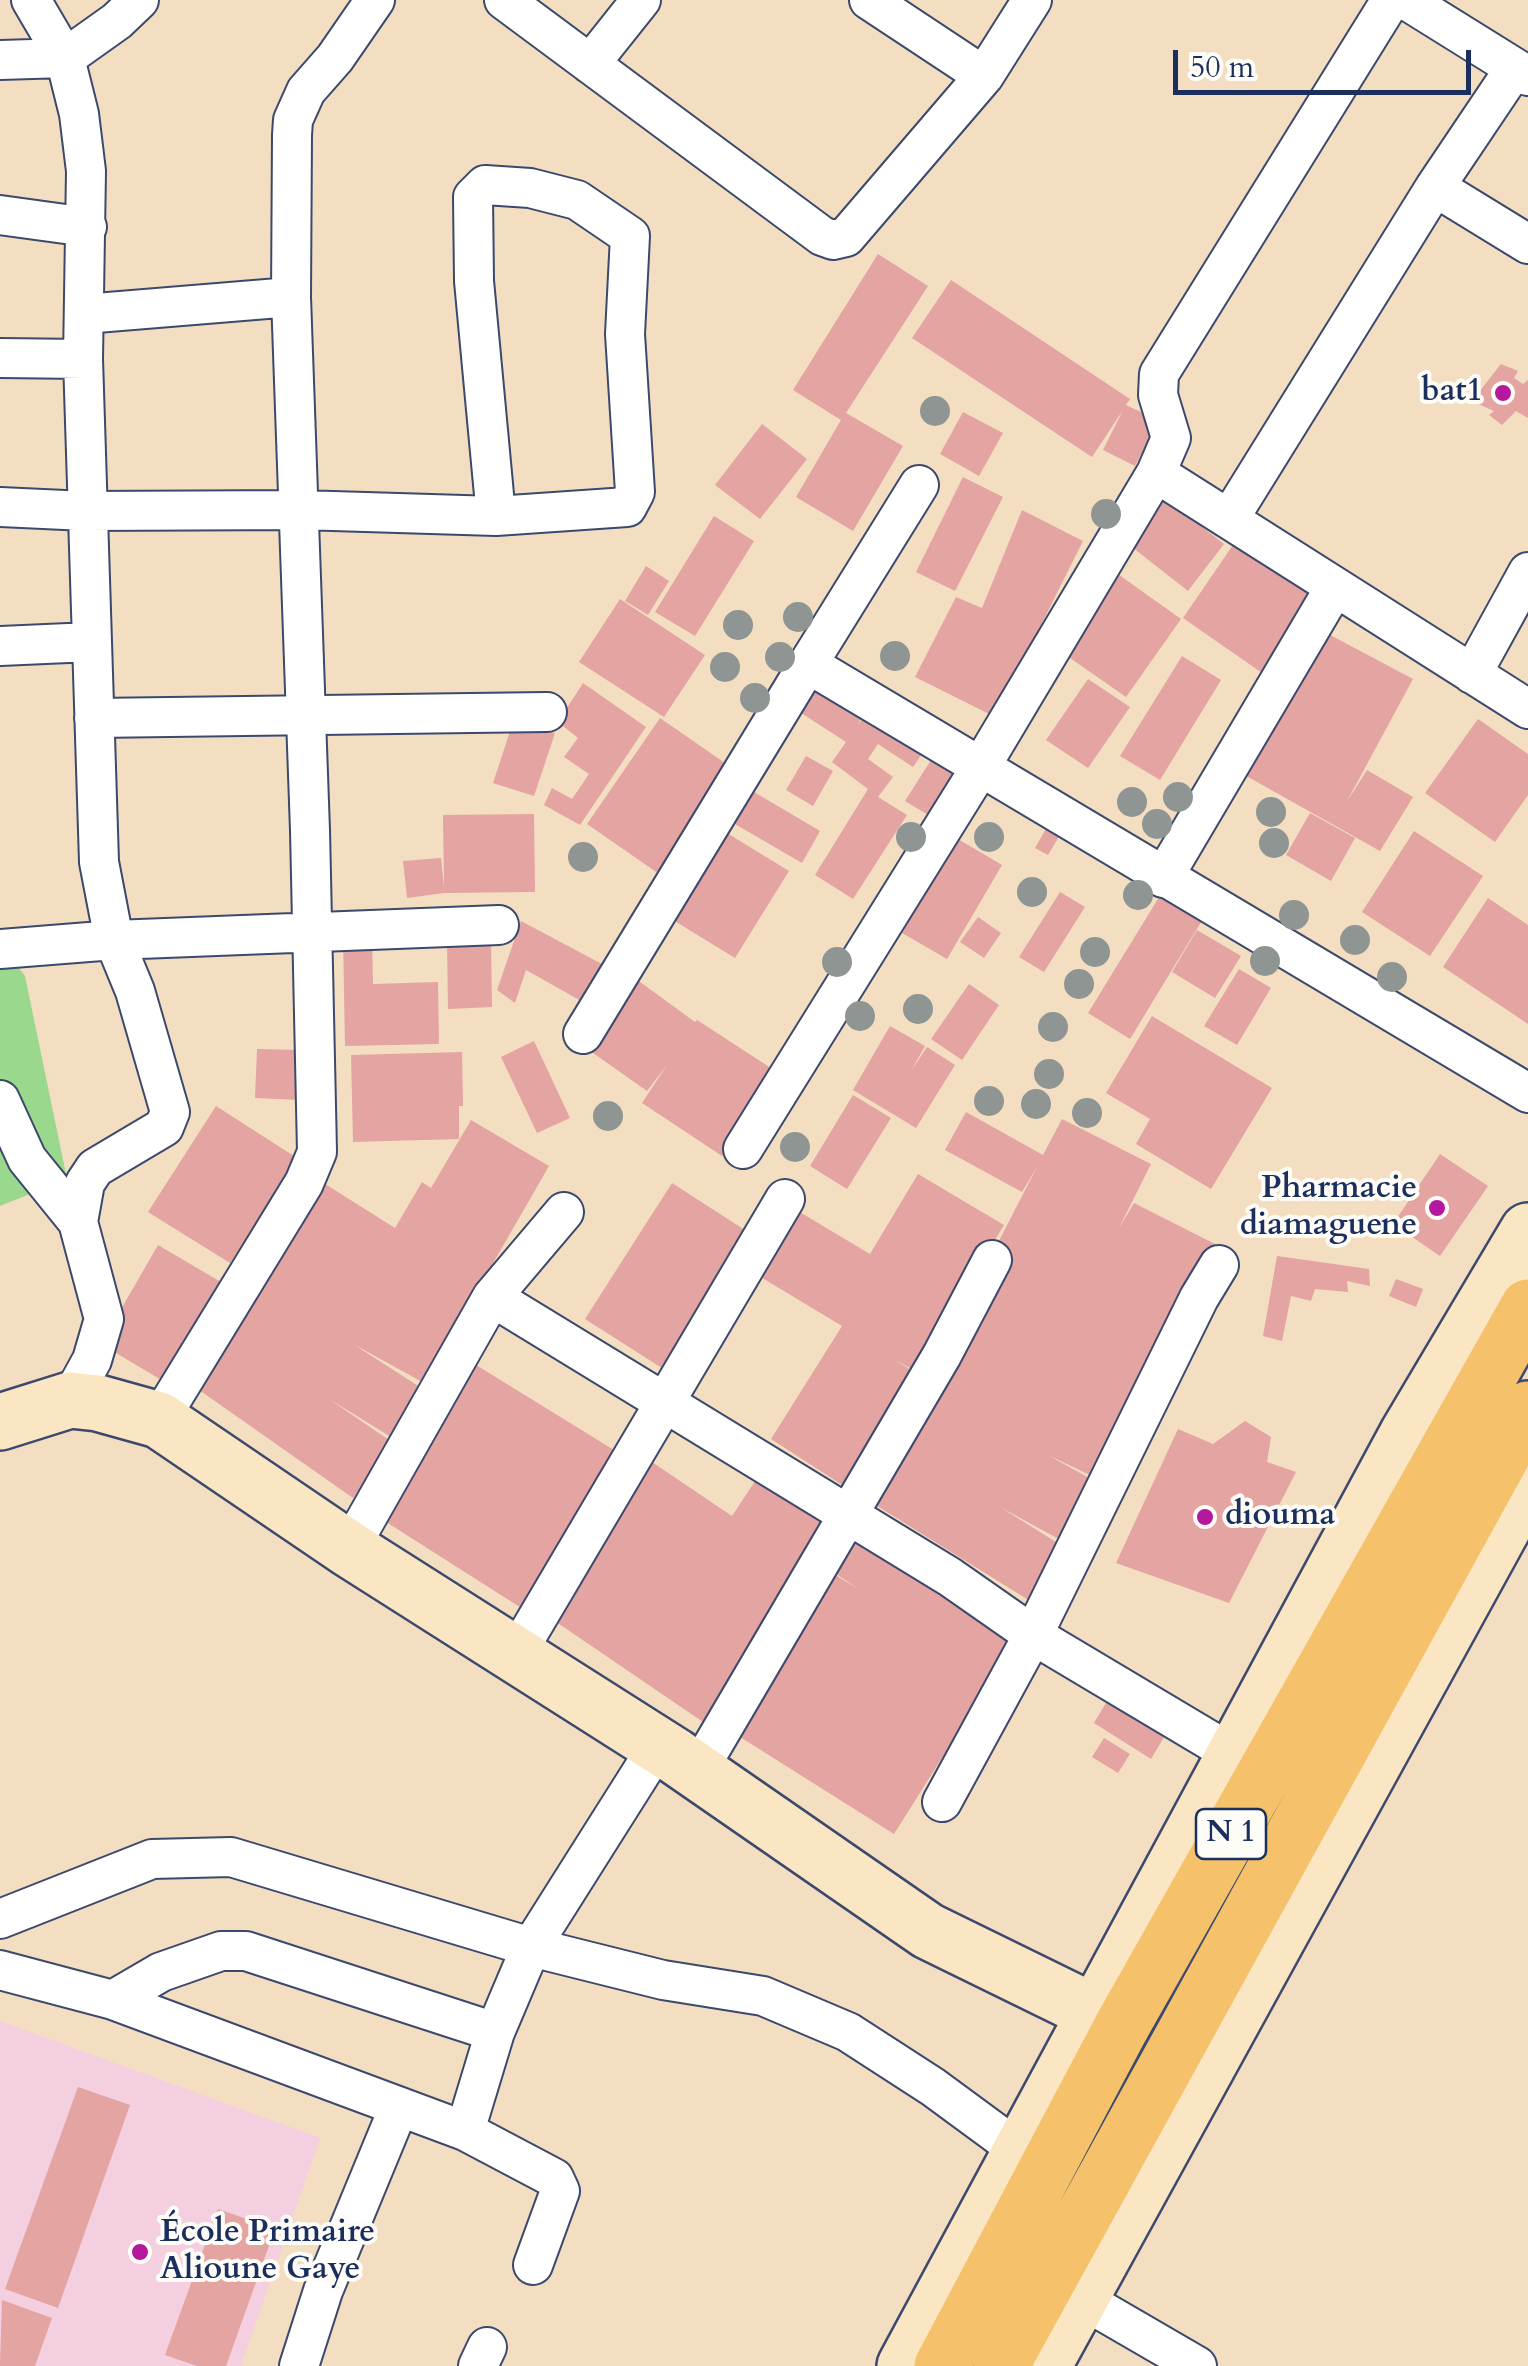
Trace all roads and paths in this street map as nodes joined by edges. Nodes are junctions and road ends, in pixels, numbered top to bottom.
1 (31, 0) edge
2 (139, 0) edge
3 (375, 0) edge
4 (504, 0) edge
5 (640, 0) edge
6 (869, 0) edge
7 (1032, 0) edge
8 (1392, 0) edge
9 (1406, 0) edge
10 (65, 58) junction
11 (0, 60) edge
12 (590, 64) junction
13 (1522, 72) edge
14 (984, 76) junction
15 (1435, 188) junction
16 (0, 216) edge
17 (87, 227) junction
18 (1528, 244) edge
19 (291, 297) junction
20 (84, 314) junction
21 (0, 358) edge
22 (82, 359) junction
23 (1156, 473) junction
24 (919, 485) dead end
25 (0, 506) edge
26 (300, 510) junction
27 (86, 511) junction
28 (496, 516) junction
29 (1228, 518) junction
30 (1528, 572) edge
31 (1335, 587) junction
32 (90, 642) junction
33 (0, 646) edge
34 (808, 664) junction
35 (1472, 674) junction
36 (1528, 709) edge
37 (546, 712) dead end
38 (304, 715) junction
39 (94, 718) junction
40 (980, 768) junction
41 (1164, 878) junction
42 (499, 925) dead end
43 (310, 932) junction
44 (114, 940) junction
45 (0, 949) edge
46 (583, 1034) dead end
47 (1528, 1093) edge
48 (0, 1100) edge
49 (743, 1149) dead end
50 (784, 1200) dead end
51 (564, 1212) dead end
52 (78, 1222) junction
53 (1528, 1231) edge
54 (992, 1260) dead end
55 (1219, 1266) dead end
56 (492, 1296) junction
57 (1528, 1306) edge
58 (70, 1400) junction
59 (664, 1405) junction
60 (159, 1420) junction
61 (0, 1422) edge
62 (1524, 1443) edge
63 (848, 1516) junction
64 (349, 1549) junction
65 (1033, 1635) junction
66 (516, 1654) junction
67 (677, 1759) junction
68 (1249, 1764) junction
69 (942, 1802) dead end
70 (0, 1919) edge
71 (530, 1947) junction
72 (0, 1970) edge
73 (113, 2000) junction
74 (1108, 2018) junction
75 (495, 2032) junction
76 (399, 2107) junction
77 (465, 2130) junction
78 (1020, 2151) junction
79 (533, 2265) dead end
80 (1064, 2289) junction
81 (299, 2366) edge
82 (904, 2366) edge
83 (942, 2366) edge
84 (1001, 2366) edge
85 (1043, 2366) edge
86 (1197, 2366) edge

1 - 10 street
2 - 10 street
3 - 19 street
4 - 12 street
5 - 12 street
6 - 14 street
7 - 14 street
8 - 23 street
9 - 13 street
10 - 11 street
10 - 17 street
12 - 14 street
13 - 15 street
15 - 18 street
15 - 29 street
16 - 17 street
17 - 20 street
19 - 20 street
19 - 26 street
20 - 22 street
21 - 22 street
22 - 27 street
23 - 29 street
23 - 40 street
24 - 34 street
25 - 27 street
26 - 27 street
26 - 28 street
26 - 38 street
27 - 32 street
28 - 28 street
29 - 31 street
30 - 35 street
31 - 35 street
31 - 41 street
32 - 33 street
32 - 39 street
34 - 40 street
34 - 46 street
35 - 36 street
37 - 38 street
38 - 39 street
38 - 43 street
39 - 44 street
40 - 41 street
40 - 49 street
41 - 47 street
42 - 43 street
43 - 44 street
43 - 60 street
44 - 45 street
44 - 52 street
48 - 52 street
50 - 59 street
51 - 56 street
52 - 58 street
53 - 68 street
54 - 63 street
55 - 65 street
56 - 59 street
56 - 64 street
57 - 68 highway, N 1
58 - 60 street
58 - 61 street
59 - 63 street
59 - 66 street
60 - 64 street
62 - 80 highway, N 1
63 - 65 street
63 - 67 street
64 - 66 street
65 - 68 street
65 - 69 street
66 - 67 street
67 - 71 street
67 - 74 street
68 - 74 highway, N 1
70 - 71 street
71 - 75 street
71 - 78 street
72 - 73 street
73 - 75 street
73 - 76 street
74 - 78 street
74 - 83 highway, N 1
75 - 77 street
76 - 77 street
76 - 81 street
77 - 79 street
78 - 82 street
80 - 84 highway, N 1
80 - 85 street
80 - 86 street

